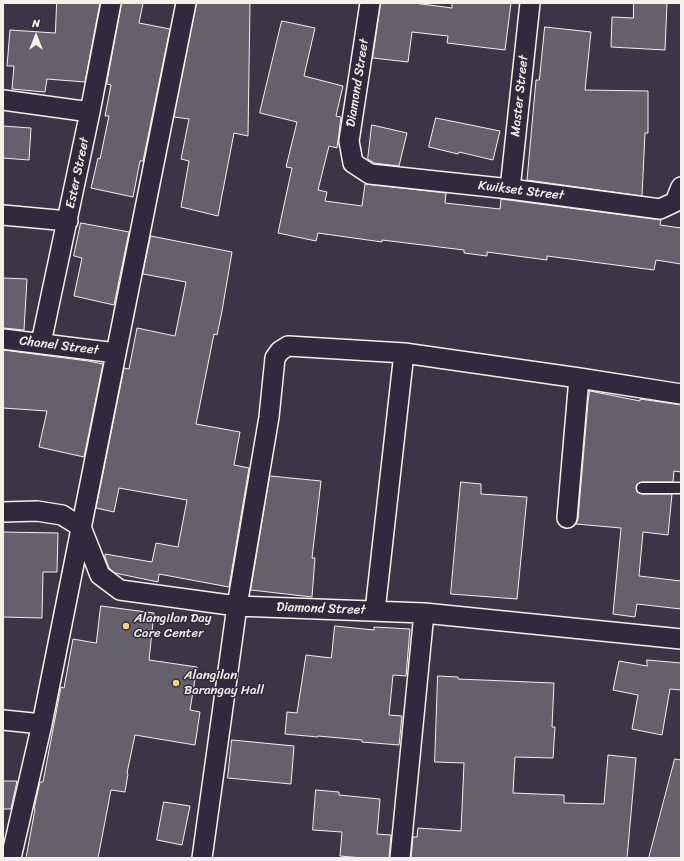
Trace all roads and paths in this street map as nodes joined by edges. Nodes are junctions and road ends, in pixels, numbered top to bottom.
1 (111, 3) edge
2 (186, 3) edge
3 (370, 3) edge
4 (530, 3) edge
5 (3, 100) edge
6 (90, 112) junction
7 (352, 163) joint
8 (681, 187) edge
9 (510, 189) junction
10 (3, 215) edge
11 (68, 221) junction
12 (3, 339) edge
13 (41, 343) junction
14 (116, 353) junction
15 (404, 353) junction
16 (579, 378) junction
17 (681, 394) edge
18 (642, 488) dead end
19 (681, 488) edge
20 (3, 512) edge
21 (568, 518) dead end
22 (81, 527) junction
23 (237, 606) junction
24 (375, 611) junction
25 (424, 613) junction
26 (681, 639) edge
27 (3, 720) edge
28 (42, 724) junction
29 (11, 858) edge
30 (202, 858) edge
31 (400, 858) edge

1 - 6 street, Ester Street
2 - 14 street
3 - 7 street, Diamond Street
4 - 9 street, Master Street
5 - 6 street
6 - 11 street, Ester Street
7 - 9 street, Kwikset Street
8 - 9 street, Kwikset Street
10 - 11 street
11 - 13 street, Ester Street
12 - 13 street, Chanel Street
13 - 14 street, Chanel Street
14 - 22 street
15 - 16 street
15 - 23 street
15 - 24 street
16 - 17 street
16 - 21 street
18 - 19 lane
20 - 22 street
22 - 23 street, Diamond Street
22 - 28 street
23 - 24 street, Diamond Street
23 - 30 street
24 - 25 street, Diamond Street
25 - 26 street, Diamond Street
25 - 31 street
27 - 28 street
28 - 29 street

